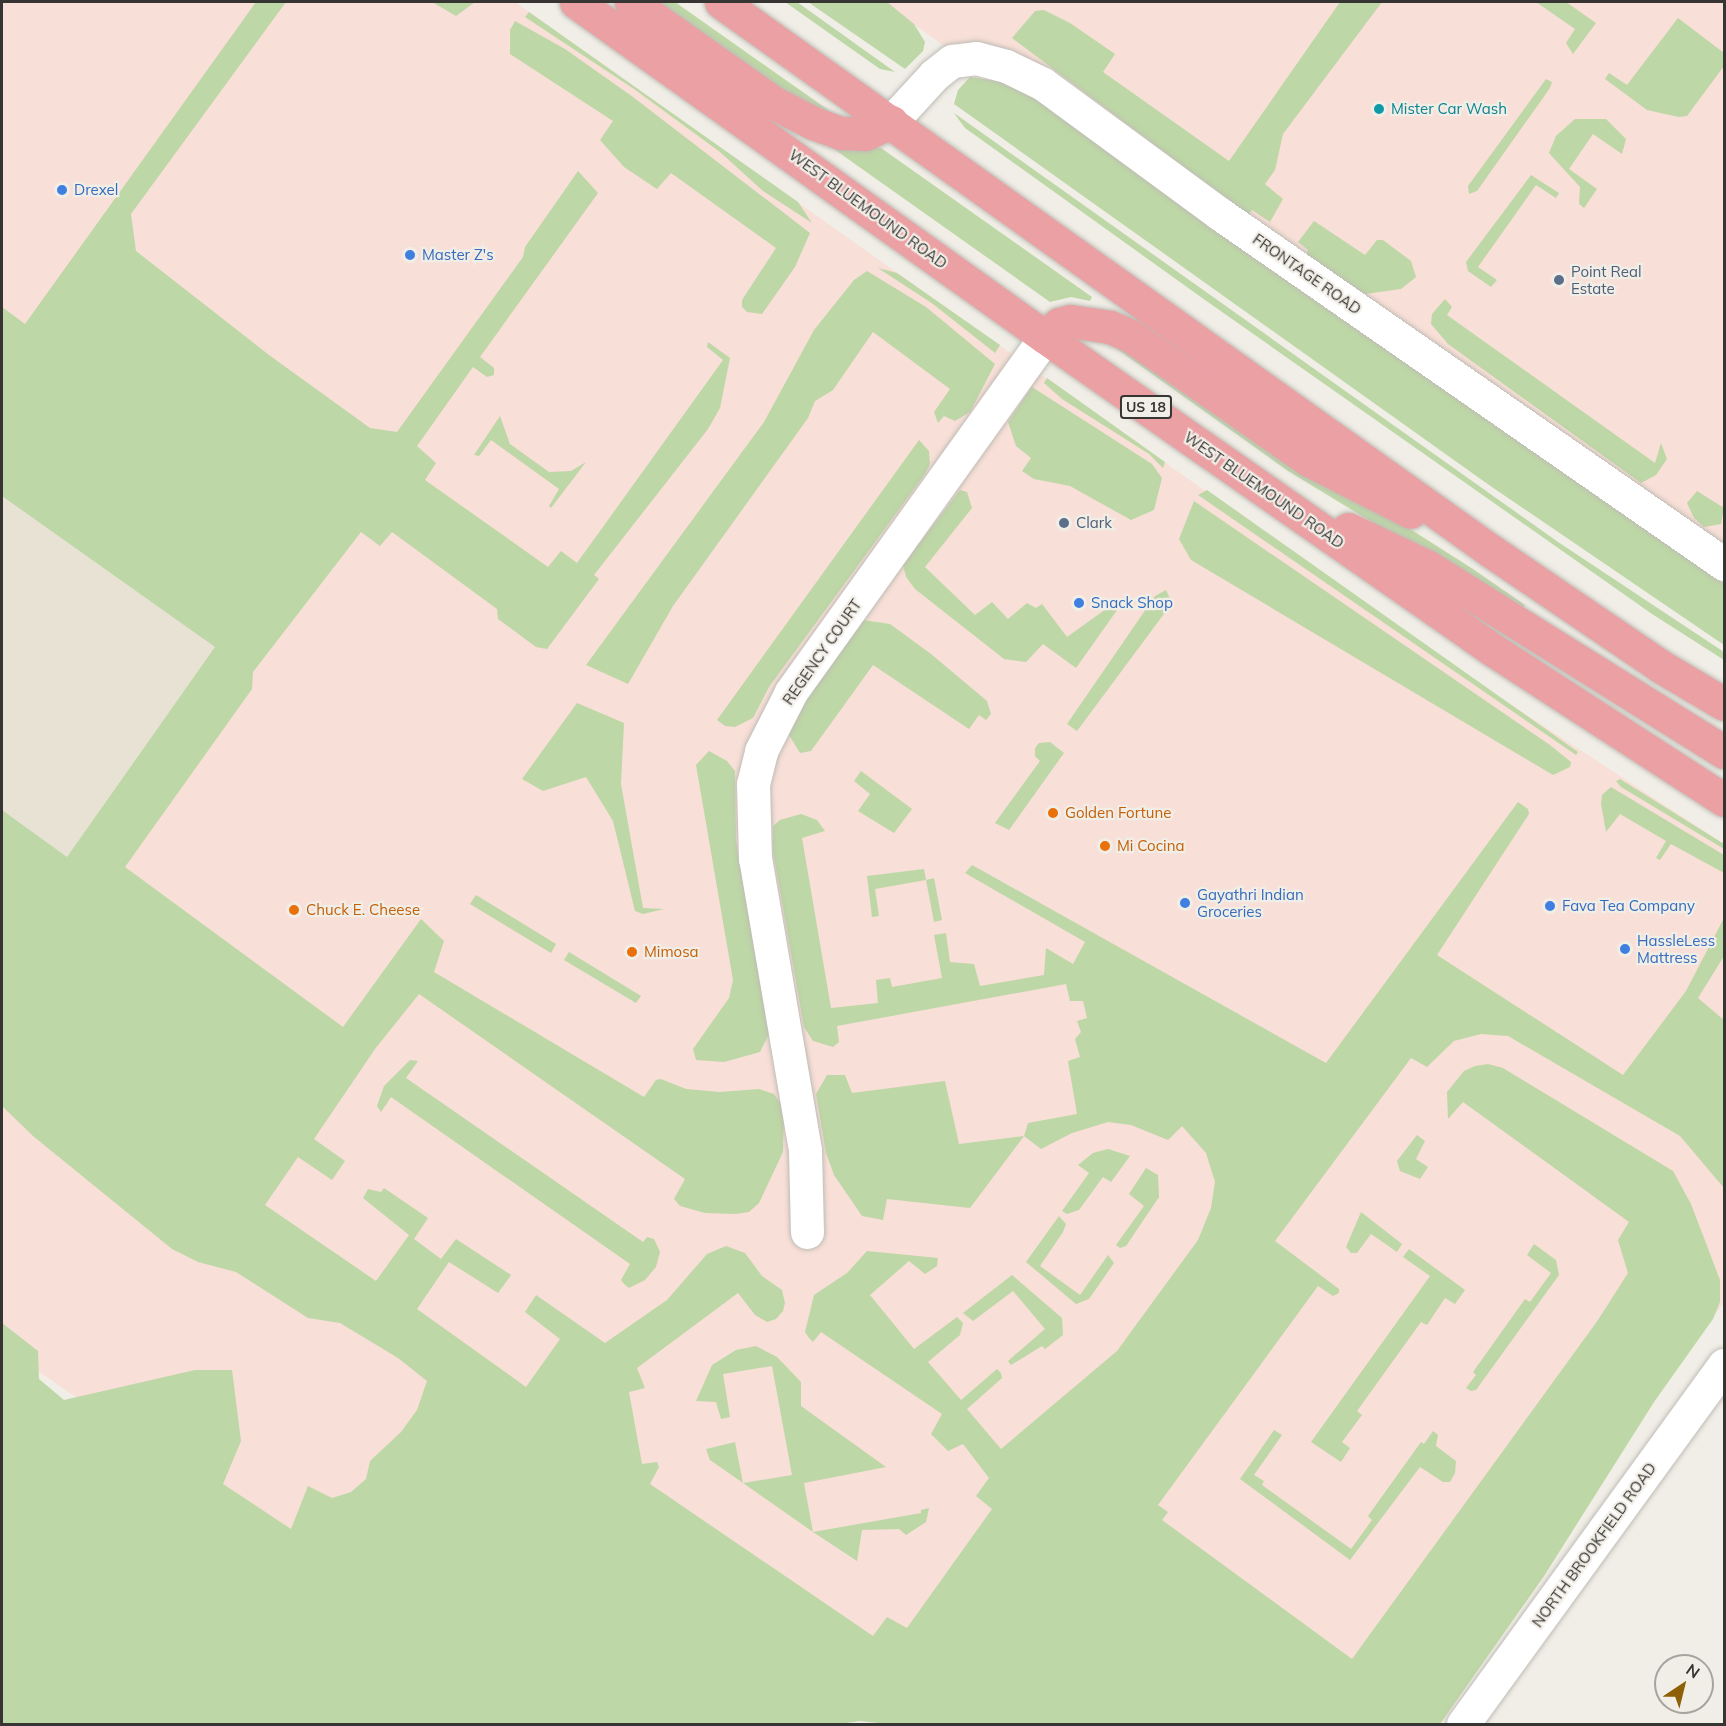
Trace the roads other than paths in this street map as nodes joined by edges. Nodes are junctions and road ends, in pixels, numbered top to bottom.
1 (576, 2) edge
2 (631, 2) edge
3 (721, 2) edge
4 (891, 122) junction
5 (1046, 337) junction
6 (1265, 490) junction
7 (1491, 551) junction
8 (1725, 564) edge
9 (1725, 704) edge
10 (1725, 752) edge
11 (1725, 800) edge
12 (807, 1232) dead end
13 (1725, 1365) edge
14 (1712, 1404) edge
15 (1463, 1725) edge

1 - 5 main road, WEST BLUEMOUND ROAD / US 18
2 - 4 main road
3 - 4 main road
4 - 7 main road
4 - 8 street, FRONTAGE ROAD
5 - 6 main road, WEST BLUEMOUND ROAD / US 18
5 - 7 main road
5 - 12 street, REGENCY COURT
6 - 10 main road
6 - 11 main road, WEST BLUEMOUND ROAD / US 18
7 - 9 main road
13 - 14 street, NORTH BROOKFIELD ROAD
14 - 15 street, NORTH BROOKFIELD ROAD

